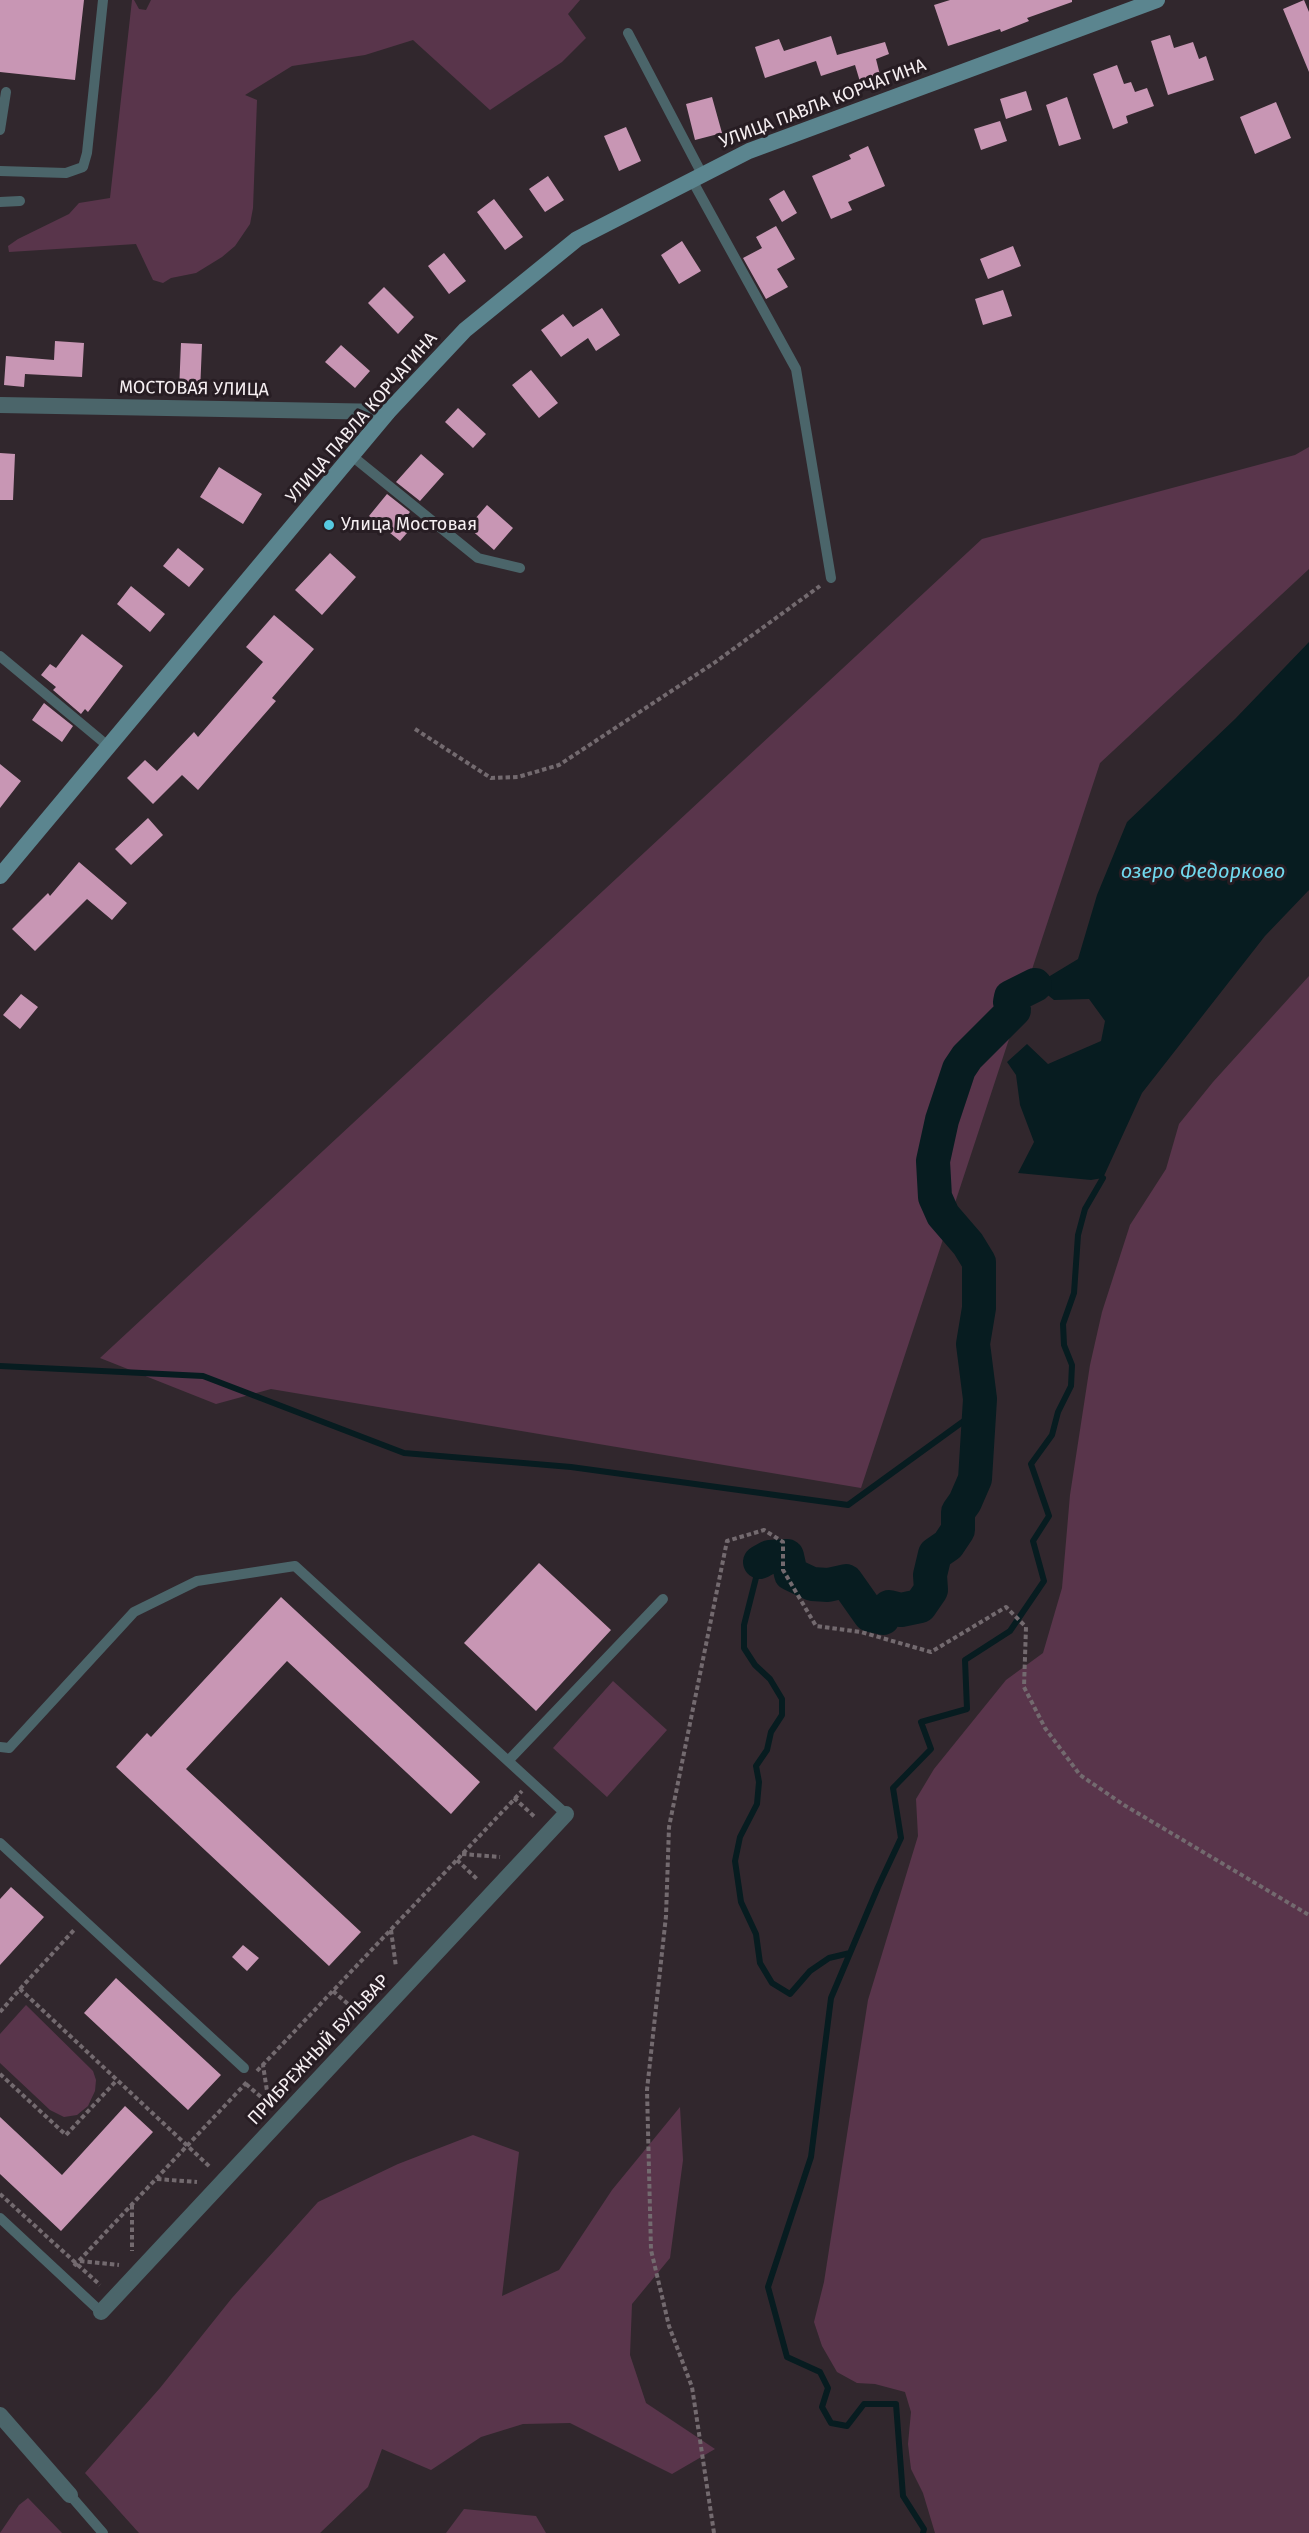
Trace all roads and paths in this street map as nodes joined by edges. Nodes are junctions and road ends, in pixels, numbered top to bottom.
1 (103, 0) edge
2 (1158, 0) edge
3 (628, 33) dead end
4 (6, 92) dead end
5 (0, 130) edge
6 (0, 171) edge
7 (697, 177) junction
8 (20, 201) dead end
9 (0, 202) edge
10 (0, 405) edge
11 (388, 412) junction
12 (352, 456) junction
13 (520, 568) dead end
14 (831, 578) joint
15 (0, 656) edge
16 (416, 729) dead end
17 (108, 746) junction
18 (0, 876) edge
19 (663, 1599) dead end
20 (0, 1747) edge
21 (508, 1761) junction
22 (530, 1782) junction
23 (514, 1798) junction
24 (551, 1801) junction
25 (566, 1814) joint
26 (536, 1818) junction
27 (529, 1826) dead end
28 (0, 1843) edge
29 (507, 1849) dead end
30 (462, 1854) junction
31 (500, 1857) junction
32 (456, 1860) junction
33 (493, 1864) dead end
34 (485, 1872) dead end
35 (478, 1880) junction
36 (471, 1888) dead end
37 (1309, 1915) edge
38 (83, 1920) junction
39 (391, 1930) junction
40 (404, 1959) dead end
41 (396, 1967) junction
42 (388, 1976) dead end
43 (20, 1989) junction
44 (333, 1991) junction
45 (364, 2002) dead end
46 (356, 2011) junction
47 (0, 2012) edge
48 (348, 2019) dead end
49 (263, 2065) junction
50 (244, 2068) dead end
51 (0, 2074) edge
52 (117, 2080) junction
53 (246, 2084) junction
54 (277, 2096) dead end
55 (269, 2104) junction
56 (262, 2112) dead end
57 (187, 2146) junction
58 (218, 2160) dead end
59 (210, 2167) junction
60 (157, 2179) junction
61 (197, 2182) junction
62 (189, 2190) dead end
63 (0, 2193) edge
64 (132, 2205) junction
65 (0, 2218) edge
66 (140, 2242) dead end
67 (132, 2251) junction
68 (77, 2263) junction
69 (120, 2265) junction
70 (113, 2272) dead end
71 (64, 2278) junction
72 (106, 2279) dead end
73 (101, 2312) joint
74 (0, 2415) edge
75 (70, 2495) joint
76 (103, 2533) edge
77 (714, 2533) edge

1 - 6 lane
2 - 7 main road, УЛИЦА ПАВЛА КОРЧАГИНА
3 - 7 lane
4 - 5 lane
7 - 11 main road, УЛИЦА ПАВЛА КОРЧАГИНА
7 - 14 lane
8 - 9 lane
10 - 11 street, МОСТОВАЯ УЛИЦА
11 - 12 main road, УЛИЦА ПАВЛА КОРЧАГИНА
12 - 13 lane
12 - 17 main road, УЛИЦА ПАВЛА КОРЧАГИНА
14 - 16 path
15 - 17 lane
17 - 18 main road, УЛИЦА ПАВЛА КОРЧАГИНА
19 - 21 lane
20 - 21 lane
21 - 22 lane
22 - 23 path
22 - 24 lane
23 - 26 path
23 - 30 path
24 - 25 lane
24 - 26 path
25 - 73 street, ПРИБРЕЖНЫЙ БУЛЬВАР
26 - 27 path
28 - 38 lane
29 - 31 path
30 - 31 path
30 - 32 path
31 - 33 path
32 - 35 path
32 - 39 path
34 - 35 path
35 - 36 path
37 - 77 path
38 - 43 path
38 - 50 lane
39 - 41 path
39 - 44 path
40 - 41 path
41 - 42 path
43 - 47 path
43 - 52 path
44 - 46 path
44 - 49 path
45 - 46 path
46 - 48 path
49 - 53 path
49 - 55 path
51 - 52 path
52 - 57 path
53 - 55 path
53 - 57 path
54 - 55 path
55 - 56 path
57 - 59 path
57 - 60 path
58 - 59 path
59 - 61 path
60 - 61 path
60 - 64 path
61 - 62 path
63 - 68 path
64 - 67 path
64 - 68 path
65 - 71 lane
66 - 67 path
67 - 69 path
68 - 69 path
68 - 71 path
68 - 72 path
69 - 70 path
71 - 73 lane
74 - 75 street
75 - 76 lane

